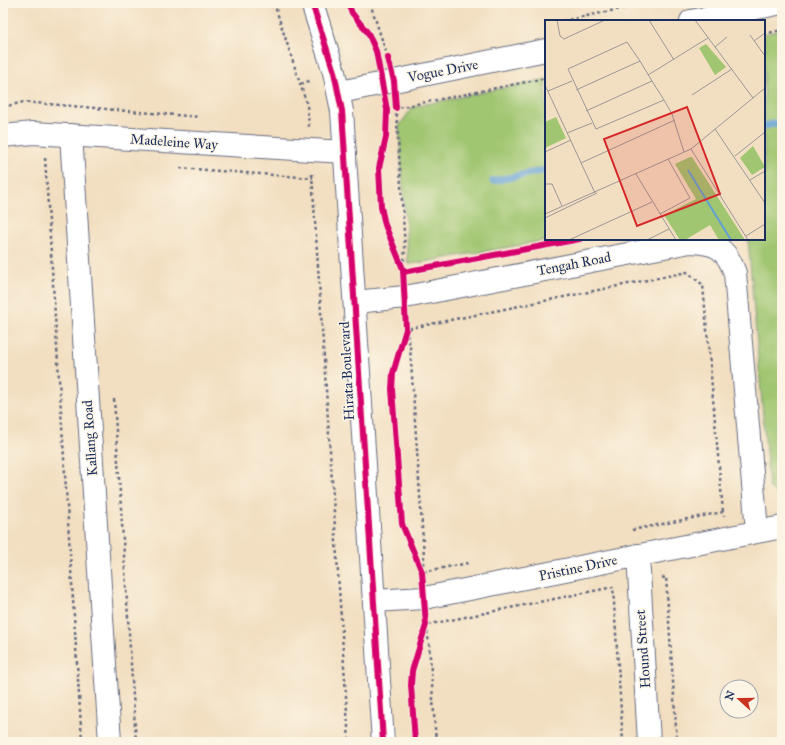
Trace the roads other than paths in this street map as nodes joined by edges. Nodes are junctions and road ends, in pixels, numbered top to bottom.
1 (312, 3) edge
2 (782, 3) edge
3 (696, 20) edge
4 (545, 50) edge
5 (340, 92) junction
6 (71, 135) junction
7 (3, 136) edge
8 (344, 152) junction
9 (355, 302) junction
10 (782, 527) edge
11 (757, 531) junction
12 (638, 555) junction
13 (374, 601) junction
14 (110, 742) edge
15 (383, 742) edge
16 (649, 742) edge

1 - 5 street, Hirata Boulevard
2 - 3 street
4 - 5 street, Vogue Drive
5 - 8 street, Hirata Boulevard
6 - 7 street, Madeleine Way
6 - 8 street, Madeleine Way
6 - 14 street, Kallang Road
8 - 9 street, Hirata Boulevard
9 - 11 street, Tengah Road
9 - 13 street, Hirata Boulevard
10 - 11 street, Pristine Drive
11 - 12 street, Pristine Drive
12 - 13 street, Pristine Drive
12 - 16 street, Hound Street
13 - 15 street, Hirata Boulevard

